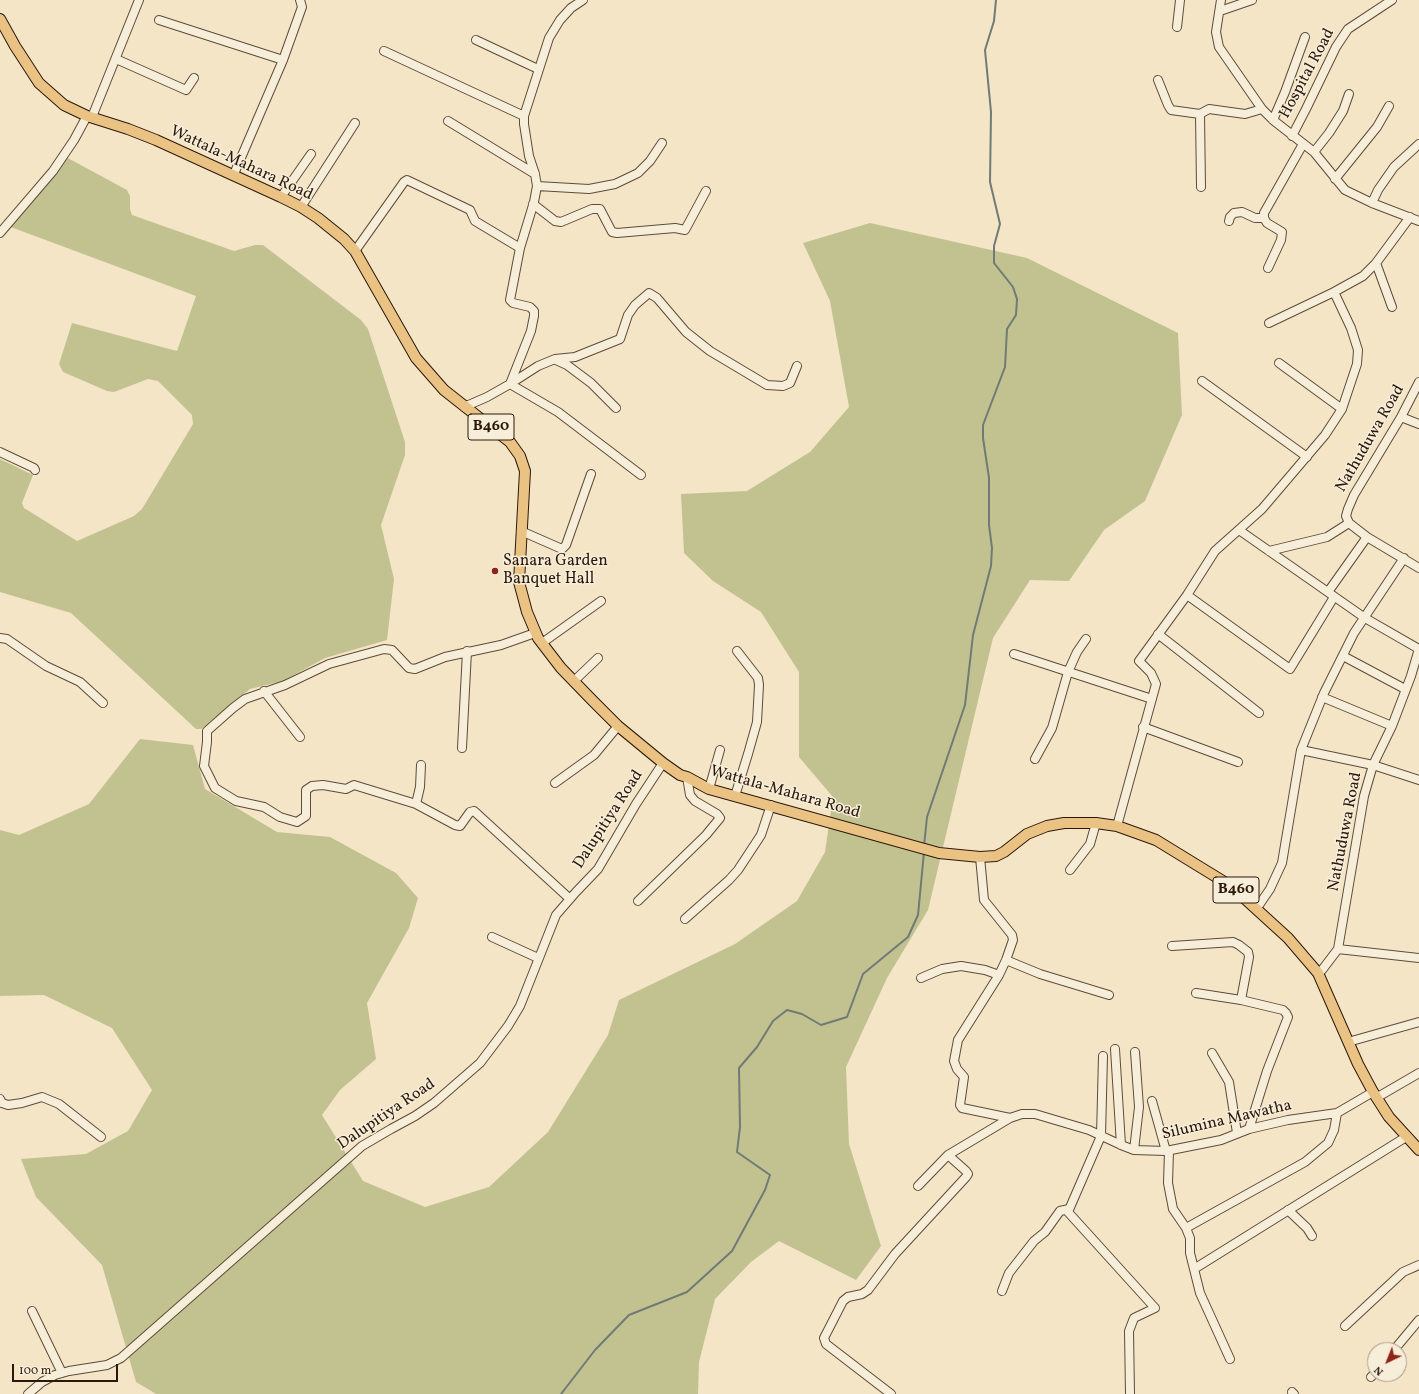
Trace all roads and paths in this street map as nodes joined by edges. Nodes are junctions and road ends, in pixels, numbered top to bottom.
1 (139, 0) edge
2 (300, 0) edge
3 (583, 0) edge
4 (1180, 0) edge
5 (1221, 0) edge
6 (1252, 0) edge
7 (1392, 0) edge
8 (1220, 11) junction
9 (0, 19) edge
10 (159, 20) dead end
11 (1177, 27) dead end
12 (1305, 37) dead end
13 (476, 40) dead end
14 (384, 51) dead end
15 (116, 59) junction
16 (282, 60) junction
17 (538, 69) junction
18 (194, 78) dead end
19 (1158, 80) dead end
20 (1350, 94) dead end
21 (1389, 106) dead end
22 (1262, 109) junction
23 (1200, 114) junction
24 (89, 116) junction
25 (524, 116) junction
26 (1273, 120) junction
27 (448, 121) dead end
28 (355, 123) dead end
29 (1292, 136) junction
30 (662, 143) dead end
31 (1303, 144) junction
32 (1419, 144) edge
33 (1314, 152) junction
34 (311, 154) dead end
35 (234, 174) junction
36 (535, 174) junction
37 (1335, 179) junction
38 (537, 186) junction
39 (1201, 187) dead end
40 (706, 191) dead end
41 (281, 196) junction
42 (1372, 203) junction
43 (533, 204) junction
44 (301, 207) junction
45 (1410, 217) junction
46 (1264, 218) junction
47 (1229, 220) dead end
48 (1419, 221) edge
49 (0, 233) edge
50 (520, 248) junction
51 (355, 251) junction
52 (1376, 263) junction
53 (1268, 268) dead end
54 (1334, 292) junction
55 (1392, 307) dead end
56 (1269, 323) dead end
57 (555, 360) junction
58 (1279, 363) dead end
59 (797, 366) dead end
60 (1202, 381) dead end
61 (1419, 382) edge
62 (510, 384) junction
63 (464, 407) junction
64 (616, 408) dead end
65 (1342, 409) junction
66 (1401, 417) junction
67 (1419, 424) edge
68 (0, 452) edge
69 (1307, 457) junction
70 (35, 470) dead end
71 (591, 474) dead end
72 (641, 475) dead end
73 (1349, 523) junction
74 (1239, 530) junction
75 (521, 531) junction
76 (1367, 537) junction
77 (1269, 551) junction
78 (1404, 558) junction
79 (1419, 568) edge
80 (1187, 595) junction
81 (1331, 595) junction
82 (601, 602) dead end
83 (1365, 618) junction
84 (535, 633) junction
85 (1158, 634) junction
86 (0, 638) edge
87 (1086, 639) dead end
88 (542, 643) junction
89 (1419, 649) edge
90 (737, 651) dead end
91 (467, 652) junction
92 (1014, 654) dead end
93 (1343, 656) junction
94 (598, 658) dead end
95 (1068, 672) junction
96 (1415, 675) edge
97 (574, 681) junction
98 (1405, 689) junction
99 (264, 691) junction
100 (1322, 697) junction
101 (1152, 699) junction
102 (103, 703) dead end
103 (1259, 714) dead end
104 (618, 726) junction
105 (1392, 726) junction
106 (1143, 727) junction
107 (300, 737) dead end
108 (462, 748) dead end
109 (720, 750) dead end
110 (1301, 750) junction
111 (1035, 759) dead end
112 (1238, 762) dead end
113 (663, 763) junction
114 (421, 765) dead end
115 (1373, 765) junction
116 (687, 777) junction
117 (1419, 779) edge
118 (554, 782) dead end
119 (709, 789) junction
120 (735, 796) junction
121 (416, 804) junction
122 (771, 805) junction
123 (1096, 823) junction
124 (1117, 826) junction
125 (980, 857) junction
126 (1070, 870) dead end
127 (570, 899) junction
128 (638, 901) dead end
129 (1258, 908) junction
130 (685, 919) dead end
131 (492, 937) dead end
132 (1172, 946) dead end
133 (1338, 949) junction
134 (538, 958) junction
135 (1419, 958) edge
136 (1006, 960) junction
137 (1318, 974) junction
138 (999, 975) junction
139 (921, 978) dead end
140 (1196, 994) dead end
141 (1109, 995) dead end
142 (1241, 1000) junction
143 (1419, 1022) edge
144 (1348, 1042) junction
145 (1115, 1049) dead end
146 (1135, 1052) dead end
147 (1212, 1053) dead end
148 (1103, 1056) dead end
149 (1419, 1073) edge
150 (1375, 1095) junction
151 (0, 1099) edge
152 (1152, 1101) dead end
153 (1337, 1113) junction
154 (1010, 1118) junction
155 (1249, 1129) junction
156 (1237, 1133) junction
157 (1101, 1136) junction
158 (101, 1137) dead end
159 (1406, 1137) junction
160 (1121, 1145) junction
161 (1134, 1150) junction
162 (1419, 1150) edge
163 (1168, 1151) junction
164 (948, 1155) junction
165 (918, 1186) dead end
166 (1069, 1209) junction
167 (1288, 1210) junction
168 (1186, 1228) junction
169 (1312, 1236) dead end
170 (1419, 1265) edge
171 (1194, 1269) junction
172 (1002, 1291) dead end
173 (32, 1311) dead end
174 (1419, 1320) edge
175 (1345, 1326) dead end
176 (1401, 1342) edge
177 (1230, 1359) dead end
178 (62, 1373) junction
179 (28, 1394) edge
180 (891, 1394) edge
181 (1130, 1394) edge

1 - 15 street
2 - 16 street
3 - 17 street
4 - 11 street
5 - 8 street
6 - 8 street
7 - 29 street, Hospital Road
8 - 22 street
9 - 24 main road, Wattala-Mahara Road / B460
10 - 16 street
12 - 26 street
13 - 17 street
14 - 25 street
15 - 18 street
15 - 24 street
16 - 35 street
17 - 25 street
19 - 23 street
20 - 33 street
21 - 37 street
22 - 23 street
22 - 26 street
23 - 39 street
24 - 35 main road, Wattala-Mahara Road / B460
24 - 49 street
25 - 36 street
26 - 29 street
27 - 36 street
28 - 44 street
29 - 31 street
30 - 38 street
31 - 33 street
31 - 46 street
32 - 42 street
33 - 37 street
34 - 41 street
35 - 41 main road, Wattala-Mahara Road / B460
36 - 38 street
37 - 42 street
38 - 43 street
40 - 43 street
41 - 44 main road, Wattala-Mahara Road / B460
42 - 45 street
43 - 50 street
44 - 51 main road, Wattala-Mahara Road / B460
45 - 48 street
45 - 52 street
46 - 47 street
46 - 53 street
50 - 51 street
50 - 62 street
51 - 63 main road, Wattala-Mahara Road / B460
52 - 54 street
52 - 55 street
54 - 56 street
54 - 65 street
57 - 59 street
57 - 62 street
57 - 64 street
58 - 65 street
60 - 69 street
61 - 66 street, Nathuduwa Road
62 - 63 street
62 - 72 street
63 - 75 main road, Wattala-Mahara Road / B460
65 - 69 street
66 - 67 street
66 - 73 street, Nathuduwa Road
68 - 70 street
69 - 74 street
71 - 75 street
73 - 76 street
73 - 77 street
74 - 77 street
74 - 80 street
75 - 84 main road, Wattala-Mahara Road / B460
76 - 78 street
76 - 81 street
77 - 81 street
78 - 79 street
78 - 83 street
80 - 81 street
80 - 85 street
81 - 83 street
82 - 88 street
83 - 89 street
83 - 93 street
84 - 88 main road, Wattala-Mahara Road / B460
84 - 91 street
85 - 101 street
85 - 103 street
86 - 102 street
87 - 95 street
88 - 97 main road, Wattala-Mahara Road / B460
89 - 96 street, Nathuduwa Road
90 - 120 street
91 - 99 street
91 - 108 street
92 - 95 street
93 - 98 street
93 - 100 street
94 - 97 street
95 - 101 street
95 - 111 street
96 - 98 street, Nathuduwa Road
97 - 104 main road, Wattala-Mahara Road / B460
98 - 105 street, Nathuduwa Road
99 - 107 street
99 - 121 street
100 - 105 street
100 - 110 street
101 - 106 street
104 - 113 main road, Wattala-Mahara Road / B460
104 - 118 street
105 - 115 street, Nathuduwa Road
106 - 112 street
106 - 124 street
109 - 119 street
110 - 115 street
110 - 129 street
113 - 116 main road, Wattala-Mahara Road / B460
113 - 127 street, Dalupitiya Road
114 - 121 street
115 - 117 street
115 - 133 street, Nathuduwa Road
116 - 119 main road, Wattala-Mahara Road / B460
116 - 128 street
119 - 120 main road, Wattala-Mahara Road / B460
120 - 122 main road, Wattala-Mahara Road / B460
121 - 127 street
122 - 125 main road, Wattala-Mahara Road / B460
122 - 130 street
123 - 124 main road, Wattala-Mahara Road / B460
123 - 125 main road, Wattala-Mahara Road / B460
123 - 126 street
124 - 129 main road, Wattala-Mahara Road / B460
125 - 136 street, Silumina Mawatha
127 - 134 street, Dalupitiya Road
129 - 137 main road, Wattala-Mahara Road / B460
131 - 134 street
132 - 142 street
133 - 135 street
133 - 137 street, Nathuduwa Road
134 - 178 street, Dalupitiya Road
136 - 138 street, Silumina Mawatha
136 - 141 street
137 - 144 main road, Wattala-Mahara Road / B460
138 - 139 street
138 - 154 street, Silumina Mawatha
140 - 142 street
142 - 155 street
143 - 144 street
144 - 150 main road, Wattala-Mahara Road / B460
145 - 160 street
146 - 161 street
147 - 156 street
148 - 157 street
149 - 150 street, Silumina Mawatha
150 - 153 street, Silumina Mawatha
150 - 159 main road, Wattala-Mahara Road / B460
151 - 158 street
152 - 163 street
153 - 155 street, Silumina Mawatha
153 - 168 street
154 - 157 street, Silumina Mawatha
154 - 164 street
155 - 156 street, Silumina Mawatha
156 - 163 street, Silumina Mawatha
157 - 160 street, Silumina Mawatha
157 - 166 street
159 - 162 main road, Wattala-Mahara Road / B460
159 - 167 street
160 - 161 street, Silumina Mawatha
161 - 163 street, Silumina Mawatha
163 - 168 street
164 - 165 street
164 - 180 street
166 - 172 street
166 - 181 street
167 - 169 street
167 - 171 street
168 - 171 street
170 - 175 street
171 - 177 street
173 - 178 street
174 - 176 street
178 - 179 street, Dalupitiya Road

